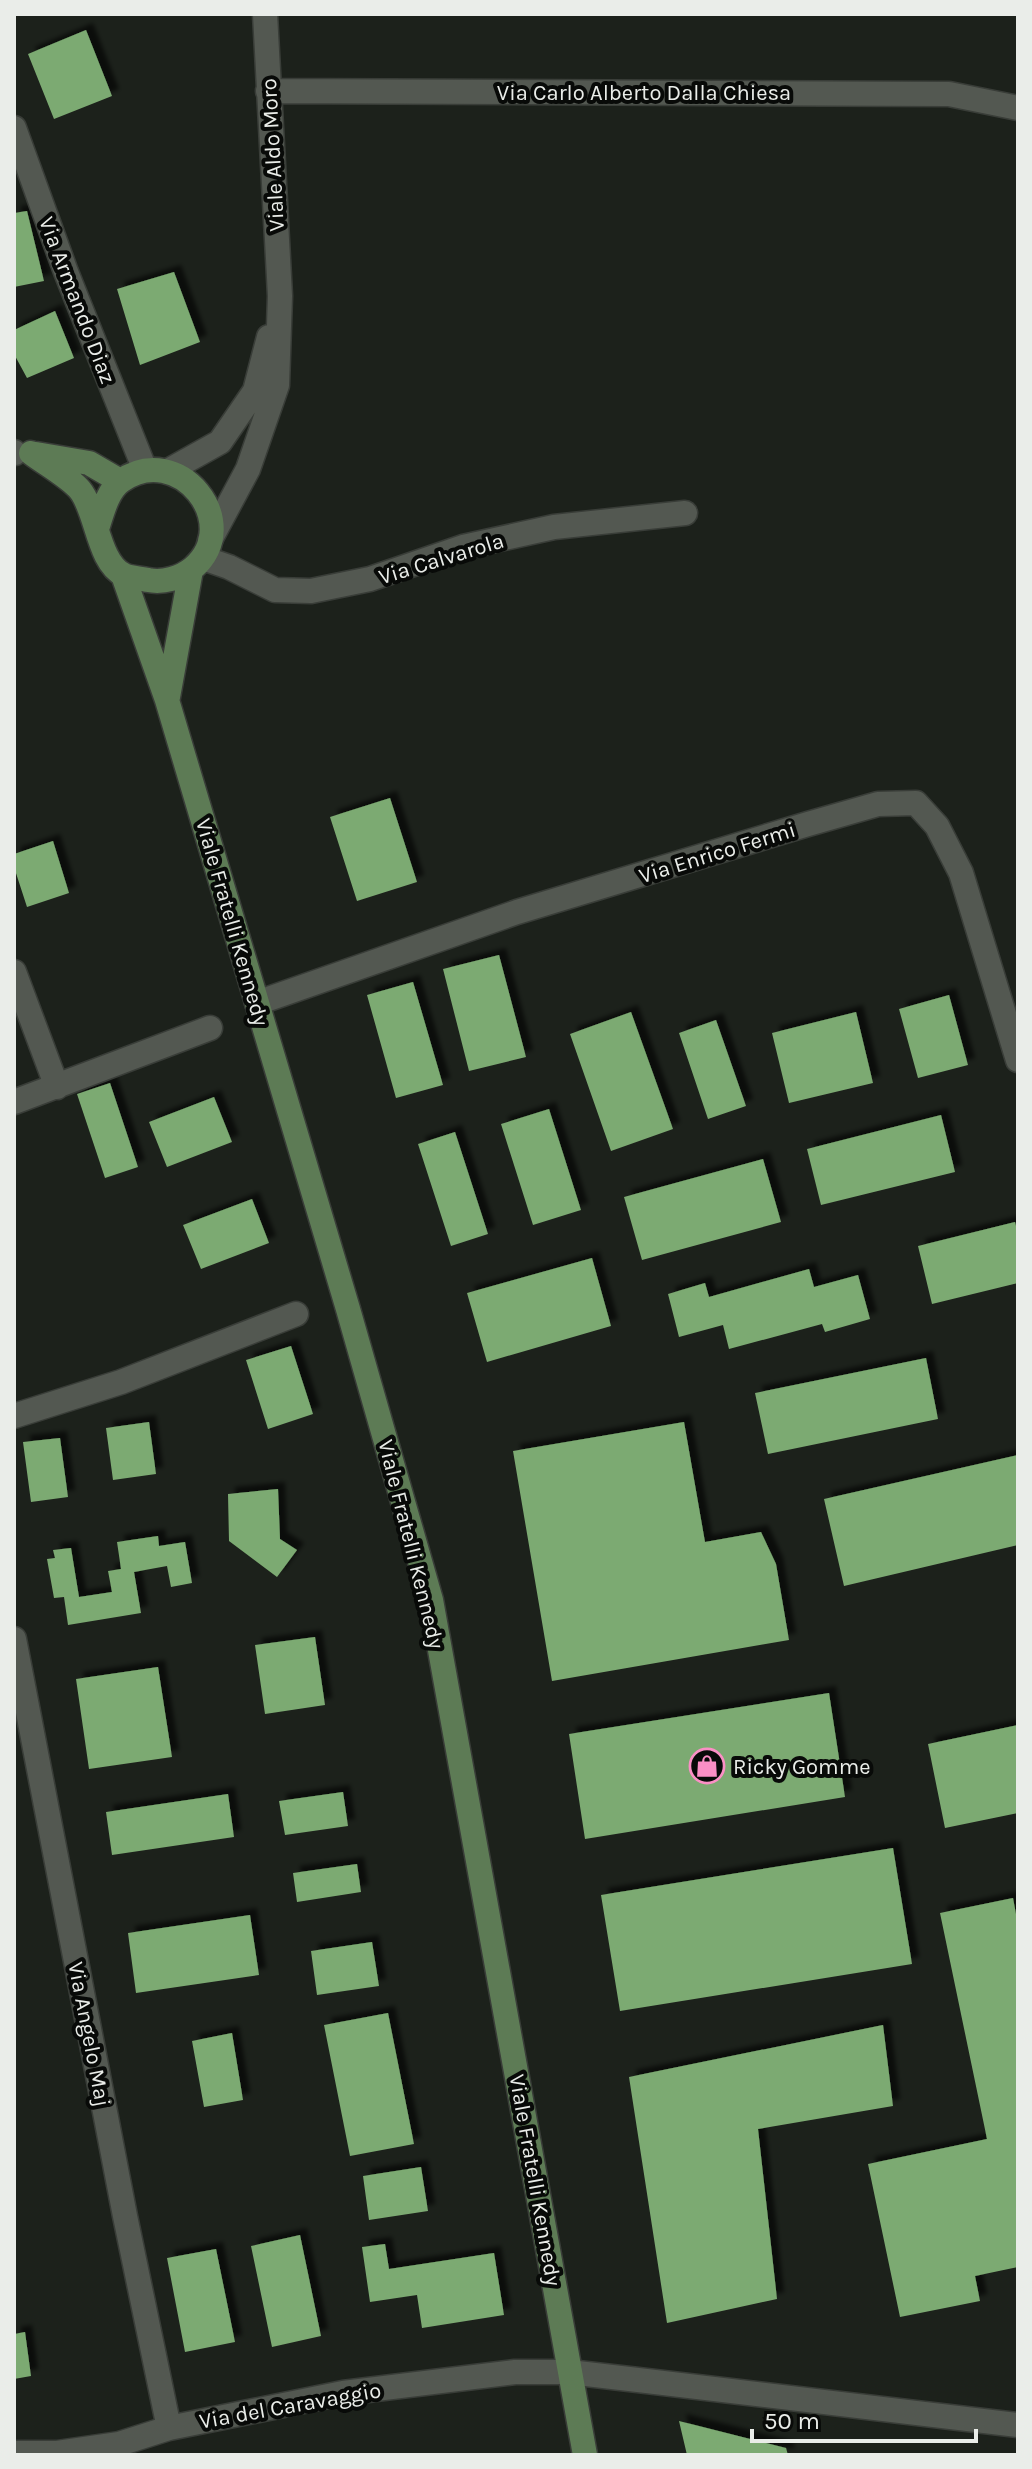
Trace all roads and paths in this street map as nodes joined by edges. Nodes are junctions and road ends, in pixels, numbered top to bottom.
1 (265, 14) edge
2 (268, 91) junction
3 (1018, 108) edge
4 (14, 128) edge
5 (280, 296) junction
6 (18, 453) edge
7 (157, 471) junction
8 (120, 481) junction
9 (685, 513) dead end
10 (97, 529) junction
11 (201, 556) junction
12 (123, 575) junction
13 (167, 700) junction
14 (14, 972) edge
15 (257, 1003) junction
16 (210, 1028) dead end
17 (1018, 1060) edge
18 (57, 1087) junction
19 (14, 1102) edge
20 (296, 1314) dead end
21 (14, 1416) edge
22 (14, 1639) edge
23 (569, 2372) junction
24 (1018, 2425) edge
25 (169, 2428) junction
26 (120, 2449) edge
27 (14, 2453) edge
28 (585, 2455) edge

1 - 2 street, Viale Aldo Moro
2 - 3 street, Via Carlo Alberto Dalla Chiesa
2 - 5 street, Viale Aldo Moro
4 - 7 street, Via Armando Diaz
5 - 7 street, Viale Aldo Moro
5 - 11 street, Viale Aldo Moro
6 - 8 street
6 - 10 street
7 - 8 street
7 - 11 street
8 - 10 street
9 - 11 street, Via Calvarola
10 - 12 street
11 - 12 street
11 - 13 street, Viale Fratelli Kennedy
12 - 13 street, Viale Fratelli Kennedy
13 - 15 street, Viale Fratelli Kennedy
14 - 18 street
15 - 17 street, Via Enrico Fermi
15 - 23 street, Viale Fratelli Kennedy
16 - 18 street
18 - 19 street
20 - 21 street
22 - 25 street, Via Angelo Maj
23 - 24 street, Via del Caravaggio
23 - 25 street, Via del Caravaggio
23 - 28 street, Viale Fratelli Kennedy
25 - 26 street, Via del Caravaggio
26 - 27 street, Via del Caravaggio

